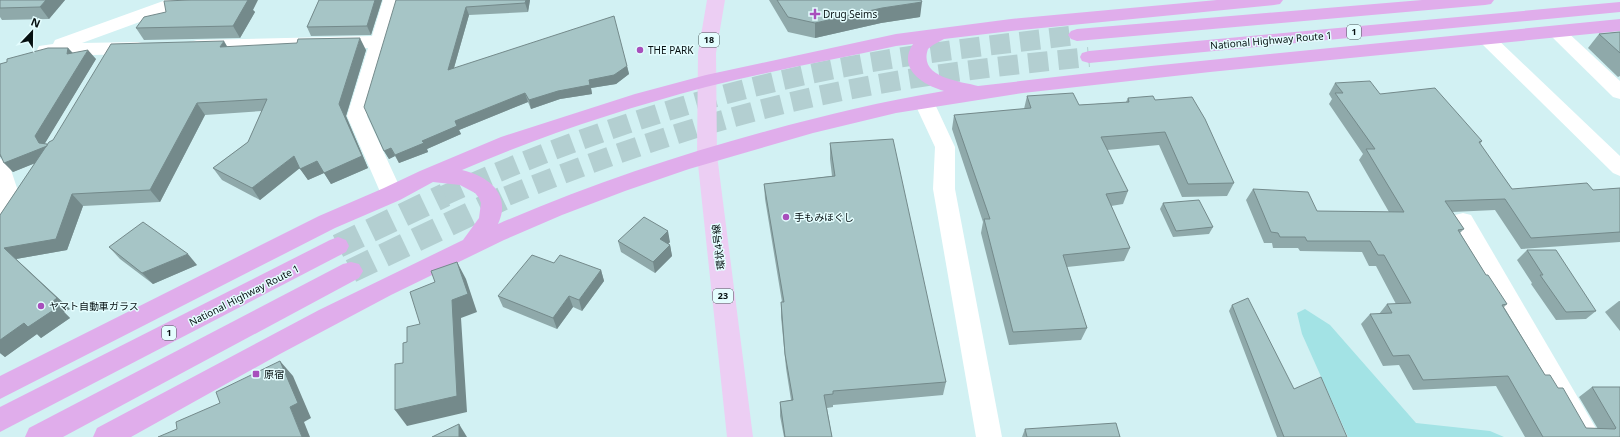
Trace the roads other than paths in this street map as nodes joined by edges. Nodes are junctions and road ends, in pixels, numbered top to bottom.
1 (183, 0) edge
2 (392, 0) edge
3 (716, 0) edge
4 (1274, 0) edge
5 (1485, 0) edge
6 (1620, 7) edge
7 (1620, 25) edge
8 (1557, 32) junction
9 (946, 33) junction
10 (1077, 35) tunnel mouth
11 (1487, 39) junction
12 (380, 42) junction
13 (182, 47) edge
14 (151, 48) edge
15 (113, 49) junction
16 (1089, 57) tunnel mouth
17 (102, 68) edge
18 (706, 81) junction
19 (987, 92) junction
20 (1620, 92) edge
21 (924, 102) junction
22 (707, 155) junction
23 (0, 167) edge
24 (1620, 168) edge
25 (427, 176) junction
26 (392, 194) junction
27 (0, 207) edge
28 (1463, 221) dead end
29 (338, 246) tunnel mouth
30 (469, 247) junction
31 (352, 271) tunnel mouth
32 (0, 388) edge
33 (0, 420) edge
34 (38, 437) edge
35 (106, 437) edge
36 (740, 437) edge
37 (989, 437) edge
38 (1588, 437) edge

1 - 15 street
2 - 12 street
3 - 18 main road, 18
4 - 9 highway
5 - 10 highway, 1
6 - 16 highway, National Highway Route 1 / 1
7 - 8 highway
8 - 11 highway
8 - 20 street
9 - 18 highway
9 - 19 highway
11 - 19 highway
11 - 24 street
12 - 13 street
12 - 26 street
14 - 15 street
15 - 17 street
18 - 22 main road, 環状4号線 / 23
18 - 25 highway
19 - 21 highway
21 - 22 highway
21 - 37 street
22 - 30 highway
22 - 36 main road, 環状4号線 / 23
23 - 27 street
25 - 26 highway
25 - 30 highway
26 - 32 highway
28 - 38 street
29 - 33 highway, National Highway Route 1 / 1
30 - 35 highway
31 - 34 highway

